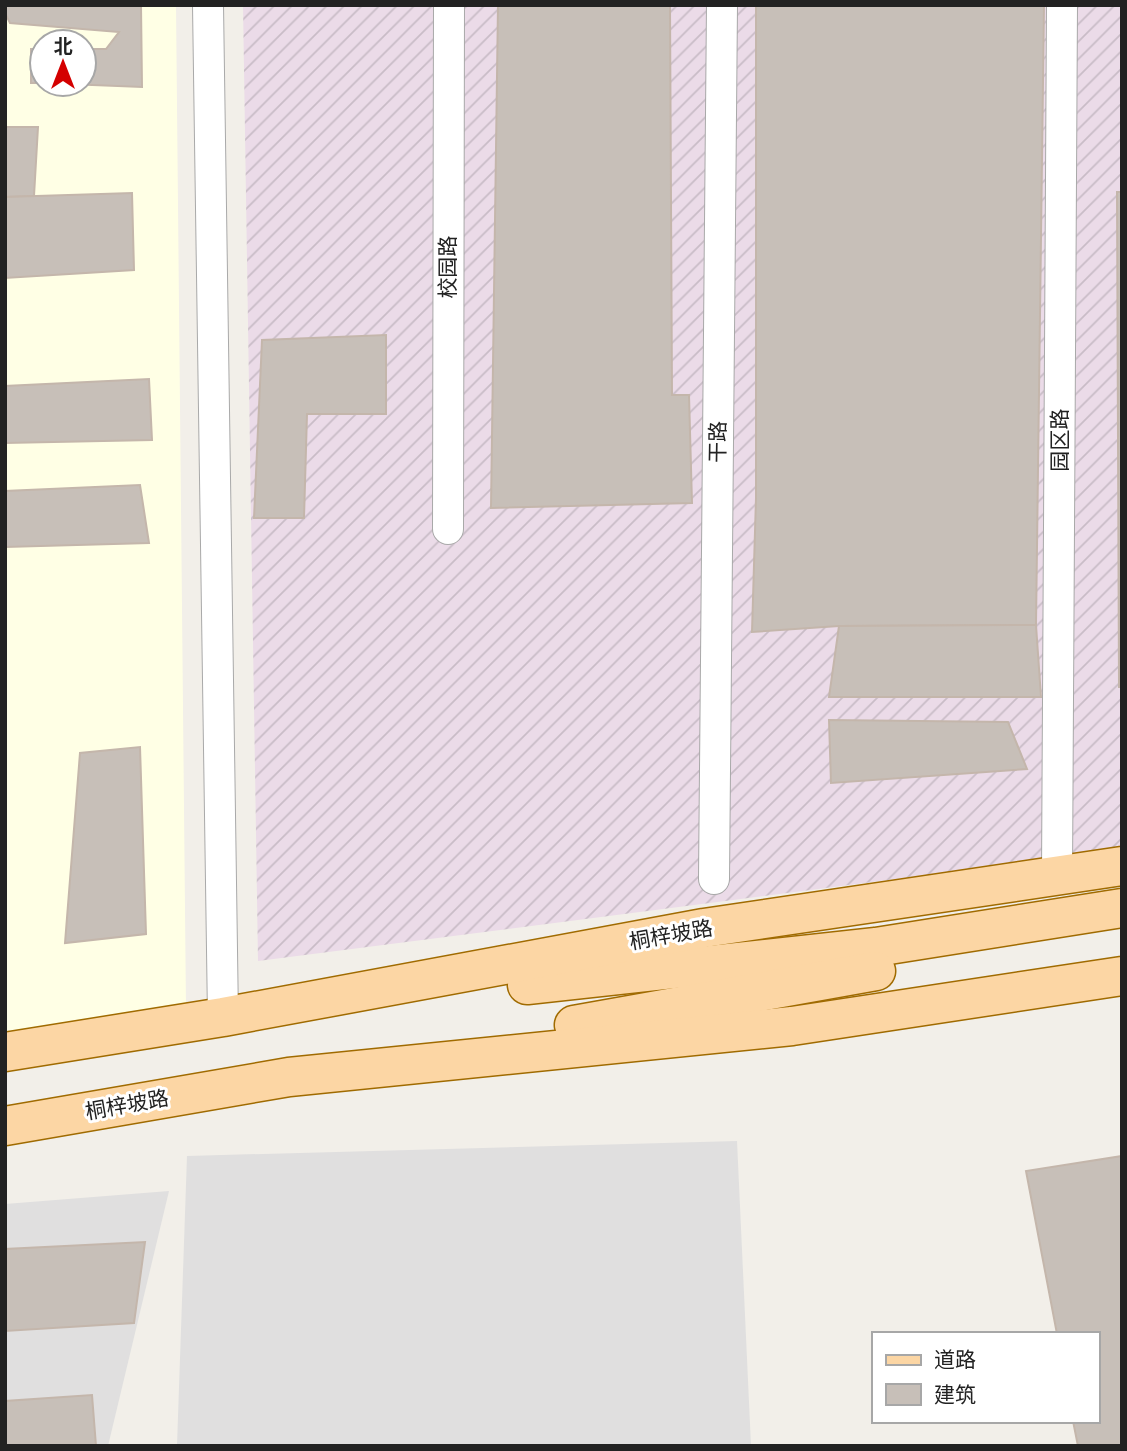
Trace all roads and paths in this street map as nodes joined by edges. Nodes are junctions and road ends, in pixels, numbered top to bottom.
1 (208, 5) edge
2 (449, 5) edge
3 (722, 5) edge
4 (1062, 5) edge
5 (448, 529) dead end
6 (1122, 866) edge
7 (1057, 876) junction
8 (714, 879) dead end
9 (1122, 908) edge
10 (1122, 933) edge
11 (1122, 976) edge
12 (223, 1017) junction
13 (5, 1052) edge
14 (289, 1077) junction
15 (5, 1126) edge

1 - 12 street
2 - 5 street, 校园路
3 - 8 street, 干路
4 - 7 street, 园区路
6 - 7 main road, 桐梓坡路
7 - 12 main road, 桐梓坡路
9 - 12 main road, 桐梓坡路
10 - 14 main road, 桐梓坡路
11 - 14 main road, 桐梓坡路
12 - 13 main road, 桐梓坡路
14 - 15 main road, 桐梓坡路

